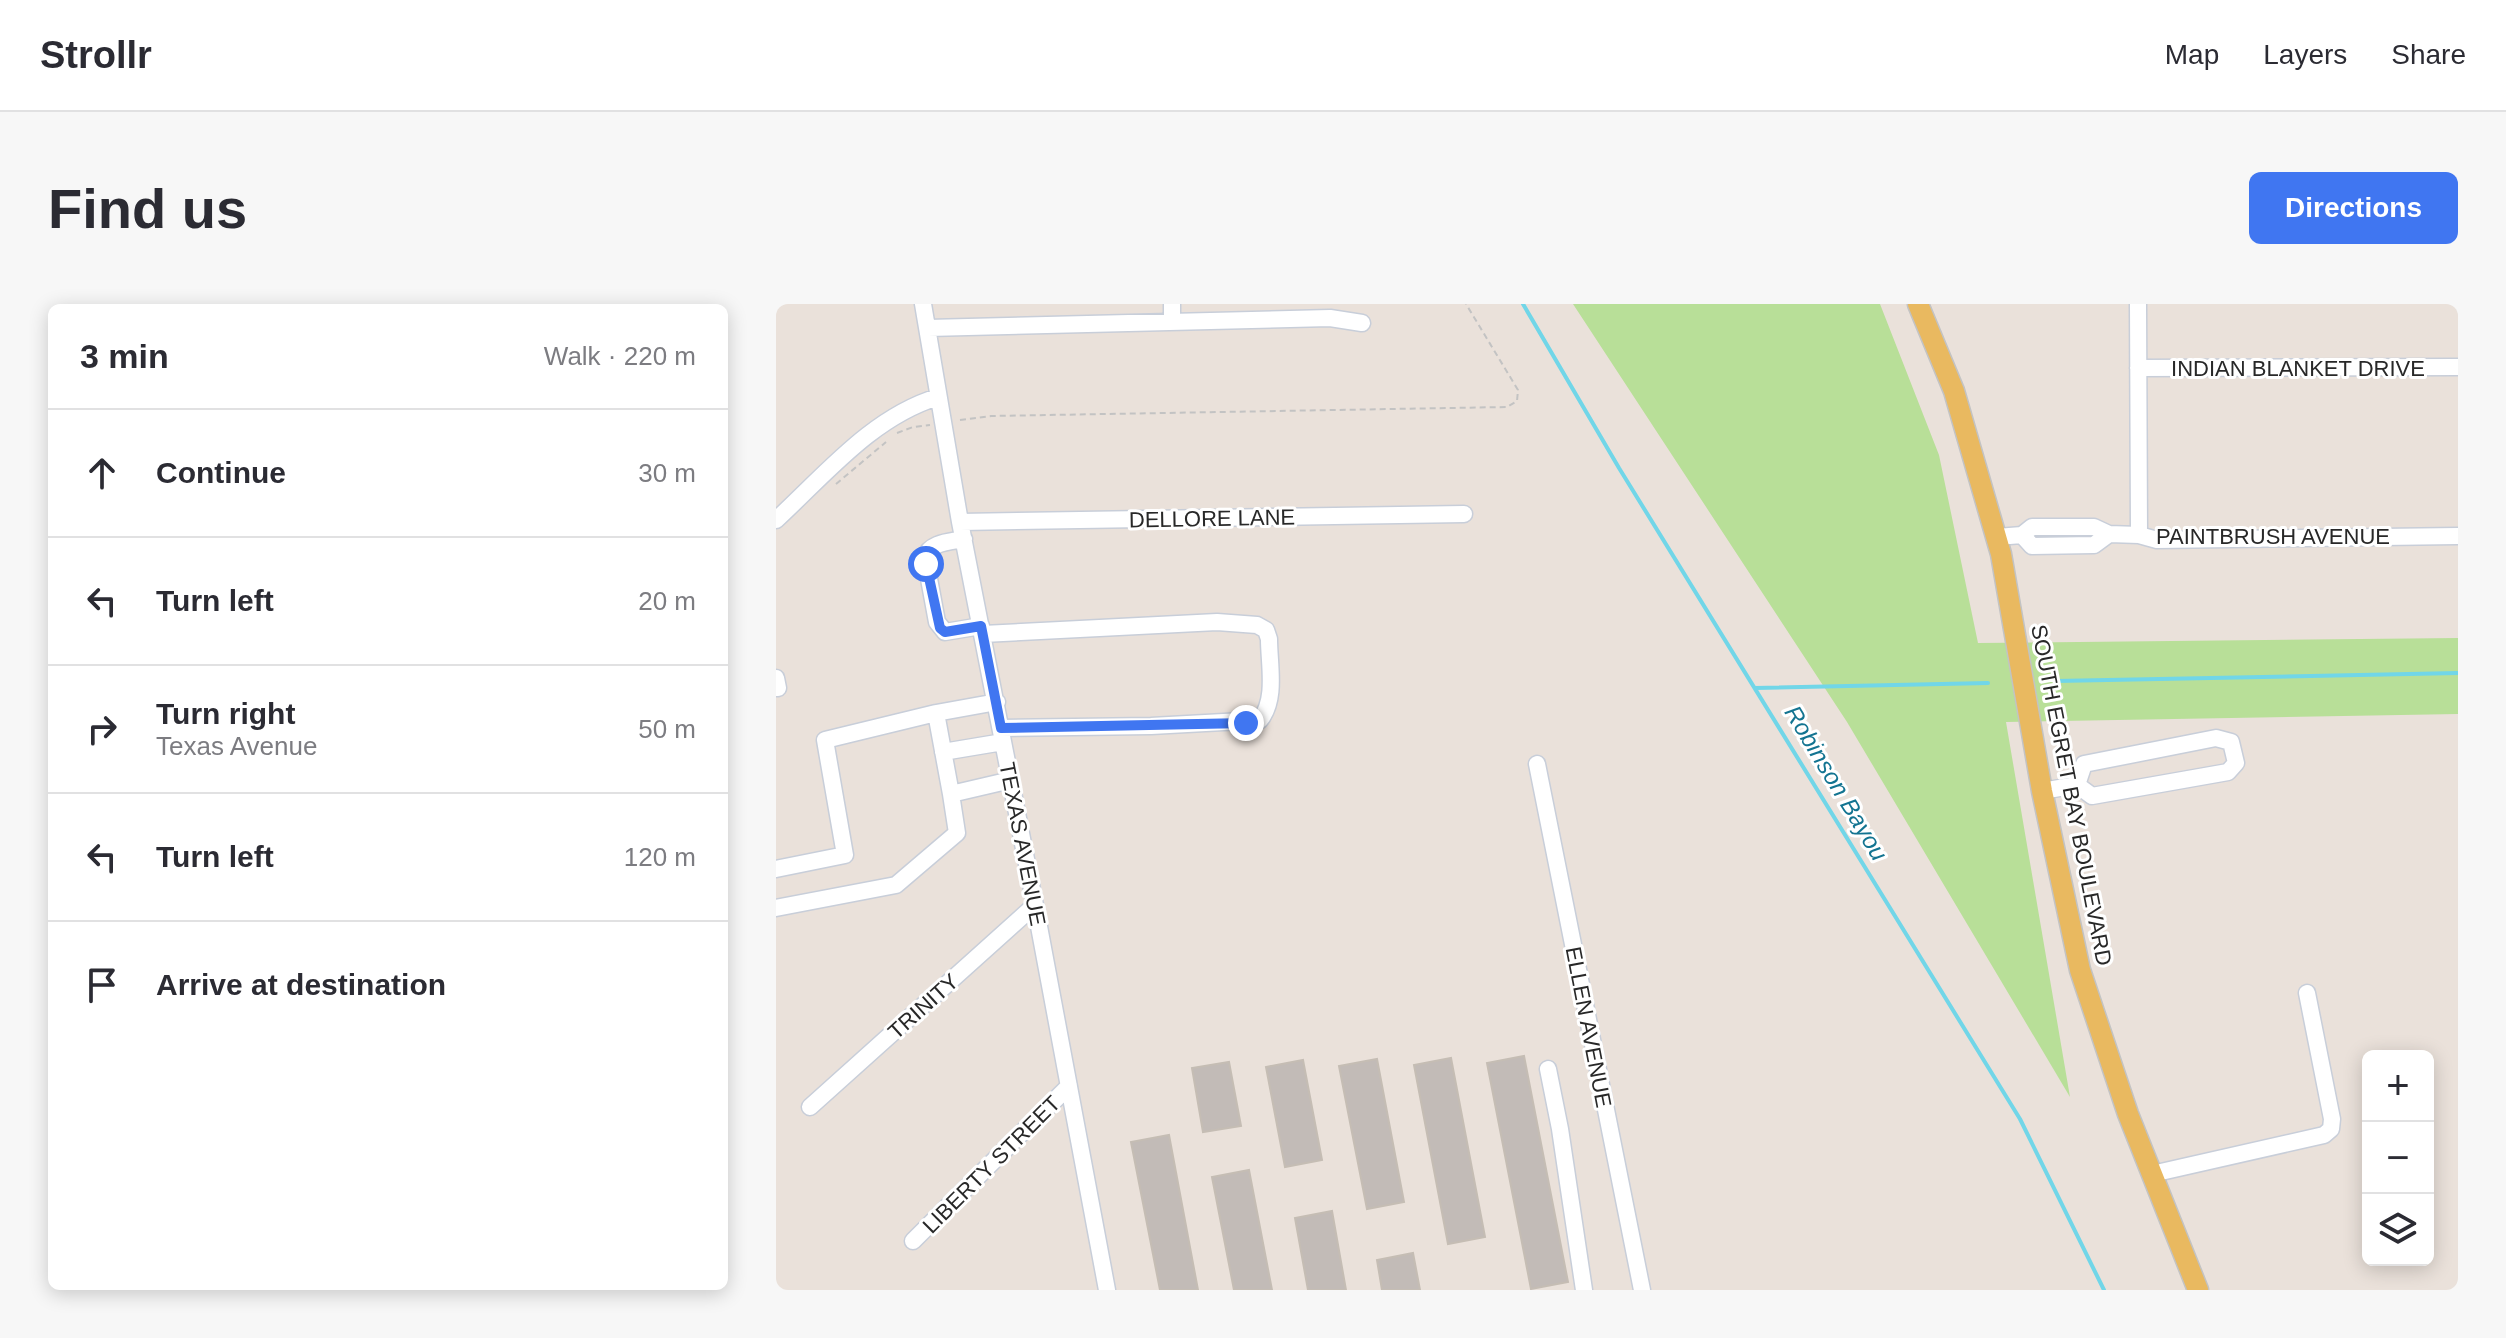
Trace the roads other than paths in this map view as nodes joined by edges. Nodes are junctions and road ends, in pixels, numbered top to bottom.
1 (923, 304) edge
2 (1918, 304) edge
3 (2138, 304) edge
4 (1330, 311) edge
5 (1172, 312) edge
6 (1362, 323) dead end
7 (928, 328) junction
8 (2458, 367) edge
9 (2138, 368) junction
10 (938, 397) junction
11 (1464, 514) dead end
12 (776, 520) edge
13 (962, 530) junction
14 (2139, 535) junction
15 (2458, 536) edge
16 (1997, 537) junction
17 (982, 630) junction
18 (776, 678) edge
19 (776, 688) edge
20 (997, 702) junction
21 (936, 713) junction
22 (1002, 735) junction
23 (943, 752) junction
24 (1537, 764) dead end
25 (1011, 780) junction
26 (2077, 785) junction
27 (2042, 791) junction
28 (951, 794) junction
29 (776, 869) edge
30 (1035, 905) junction
31 (776, 908) edge
32 (2307, 993) dead end
33 (1548, 1069) dead end
34 (1069, 1086) junction
35 (810, 1107) dead end
36 (2152, 1174) junction
37 (913, 1241) dead end
38 (1104, 1288) edge
39 (1584, 1290) edge
40 (1642, 1290) edge
41 (2198, 1290) edge

1 - 7 street, TEXAS AVENUE
2 - 16 main road, SOUTH EGRET BAY BOULEVARD
3 - 9 street
4 - 5 street
4 - 6 street
5 - 7 street
7 - 10 street, TEXAS AVENUE
8 - 9 street, INDIAN BLANKET DRIVE
9 - 14 street
10 - 12 street
10 - 13 street, TEXAS AVENUE
11 - 13 street, DELLORE LANE
13 - 17 street, TEXAS AVENUE
13 - 17 street, DELLORE LANE
14 - 15 street, PAINTBRUSH AVENUE
14 - 16 street, PAINTBRUSH AVENUE
16 - 27 main road, SOUTH EGRET BAY BOULEVARD
17 - 20 street, TEXAS AVENUE
17 - 22 street
18 - 19 street
20 - 21 street
20 - 22 street, TEXAS AVENUE
21 - 23 street
21 - 29 street
22 - 23 street
22 - 25 street, TEXAS AVENUE
23 - 28 street
24 - 40 street, ELLEN AVENUE
25 - 28 street
25 - 30 street, TEXAS AVENUE
26 - 26 street
26 - 27 street
27 - 36 main road, SOUTH EGRET BAY BOULEVARD
28 - 31 street
30 - 34 street, TEXAS AVENUE
30 - 35 street, TRINITY
32 - 36 street
33 - 39 street
34 - 37 street, LIBERTY STREET
34 - 38 street, TEXAS AVENUE
36 - 41 main road, SOUTH EGRET BAY BOULEVARD

